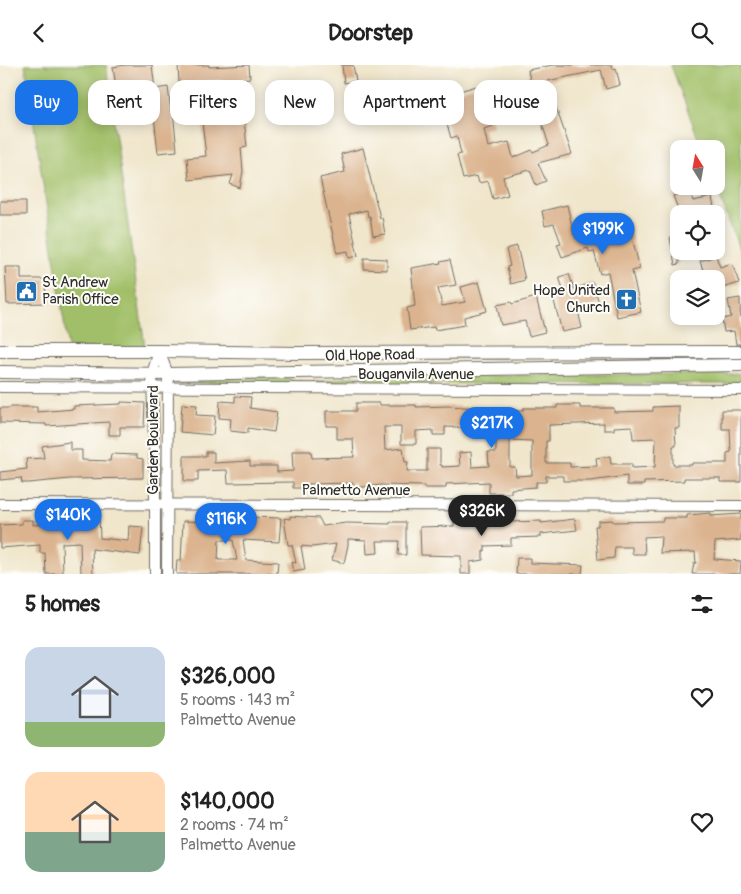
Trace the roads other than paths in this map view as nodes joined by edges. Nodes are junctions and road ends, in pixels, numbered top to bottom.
1 (0, 351) edge
2 (159, 351) junction
3 (741, 352) edge
4 (741, 365) edge
5 (0, 372) edge
6 (152, 374) junction
7 (168, 374) junction
8 (0, 387) edge
9 (152, 388) junction
10 (168, 388) junction
11 (741, 390) edge
12 (0, 504) edge
13 (154, 504) junction
14 (168, 504) junction
15 (741, 506) edge
16 (155, 574) edge
17 (167, 574) edge

1 - 2 main road, Old Hope Road
2 - 3 main road, Old Hope Road
2 - 6 street, Garden Boulevard
2 - 7 street, Garden Boulevard
4 - 7 main road, Old Hope Road
5 - 6 main road, Old Hope Road
6 - 7 main road, Old Hope Road
6 - 9 street, Garden Boulevard
7 - 10 street, Garden Boulevard
8 - 9 street, Bouganvila Avenue
9 - 10 street, Bouganvila Avenue
9 - 13 street, Garden Boulevard
10 - 11 street, Bouganvila Avenue
10 - 14 street, Garden Boulevard
12 - 13 street, Palmetto Avenue
13 - 14 street, Palmetto Avenue
13 - 16 street, Garden Boulevard
14 - 15 street, Palmetto Avenue
14 - 17 street, Garden Boulevard

